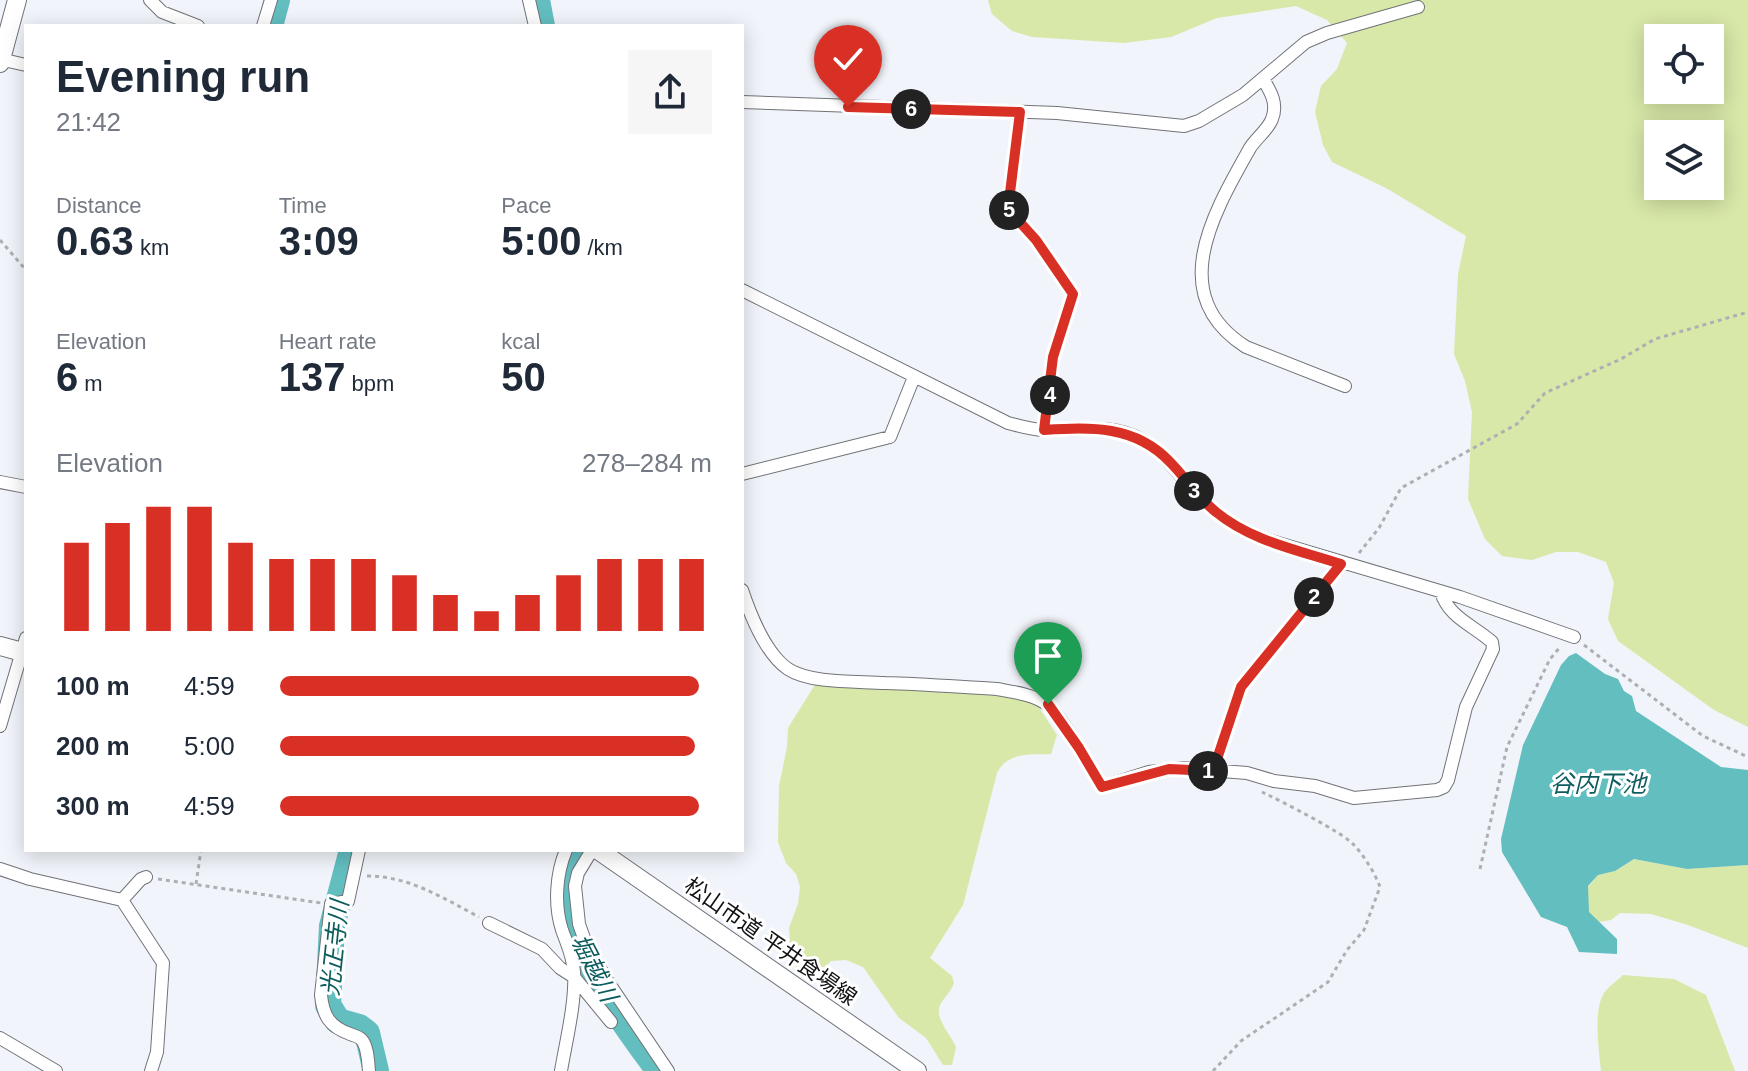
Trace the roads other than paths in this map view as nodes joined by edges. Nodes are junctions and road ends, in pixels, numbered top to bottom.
1 (17, 0) edge
2 (150, 0) edge
3 (271, 0) edge
4 (529, 0) edge
5 (1418, 7) dead end
6 (193, 24) edge
7 (264, 24) edge
8 (535, 24) edge
9 (0, 60) edge
10 (24, 65) edge
11 (1263, 79) junction
12 (744, 102) edge
13 (1020, 112) junction
14 (744, 291) edge
15 (914, 377) junction
16 (1345, 386) dead end
17 (1044, 430) junction
18 (744, 474) edge
19 (0, 482) edge
20 (24, 487) edge
21 (1345, 565) junction
22 (1441, 592) junction
23 (744, 596) edge
24 (1574, 637) road end
25 (0, 646) edge
26 (24, 648) edge
27 (24, 651) edge
28 (0, 726) edge
29 (1213, 771) junction
30 (359, 852) edge
31 (565, 852) edge
32 (594, 852) edge
33 (598, 852) edge
34 (0, 869) edge
35 (146, 877) road end
36 (122, 900) junction
37 (489, 923) road end
38 (574, 977) junction
39 (605, 979) junction
40 (588, 989) junction
41 (611, 1022) dead end
42 (0, 1038) edge
43 (56, 1071) edge
44 (151, 1071) edge
45 (369, 1071) edge
46 (561, 1071) edge
47 (668, 1071) edge
48 (917, 1071) edge

1 - 9 street
2 - 6 street
3 - 7 street
4 - 8 street
5 - 11 street
9 - 10 street
11 - 13 street
11 - 16 street
12 - 13 street
13 - 17 street
14 - 15 street
15 - 17 street
15 - 18 street
17 - 21 street
19 - 20 street
21 - 22 street
21 - 29 street
22 - 24 street
22 - 29 street
23 - 29 street
25 - 26 street
27 - 28 street
30 - 45 street
31 - 38 street
32 - 39 street
33 - 48 street, 松山市道 平井食場線
34 - 36 street
35 - 36 street
36 - 44 street
37 - 38 street
38 - 40 street
38 - 46 street
39 - 40 street
39 - 47 street
40 - 41 street
42 - 43 street

